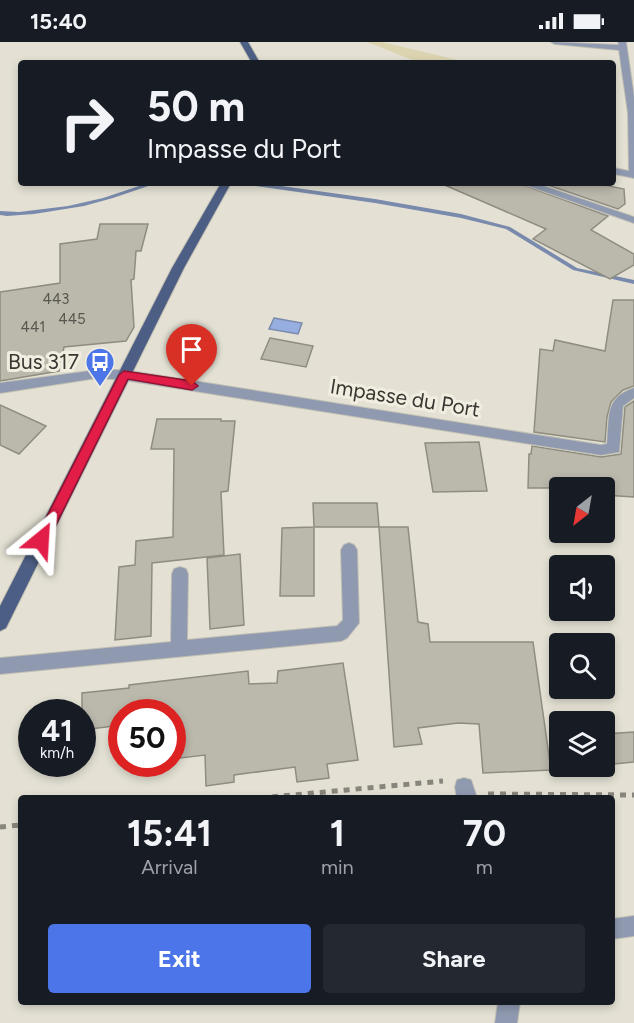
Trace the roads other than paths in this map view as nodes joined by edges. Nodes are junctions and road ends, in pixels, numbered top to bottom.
1 (244, 42) edge
2 (555, 42) edge
3 (621, 45) edge
4 (254, 60) edge
5 (634, 171) edge
6 (616, 172) edge
7 (634, 176) edge
8 (224, 186) edge
9 (534, 186) edge
10 (634, 220) edge
11 (124, 375) junction
12 (0, 388) edge
13 (634, 393) edge
14 (349, 550) dead end
15 (180, 574) dead end
16 (0, 623) edge
17 (179, 649) junction
18 (0, 666) edge
19 (634, 926) edge
20 (615, 929) edge
21 (509, 1005) edge
22 (506, 1023) edge

1 - 4 main road
2 - 3 street
3 - 5 street
6 - 7 street
8 - 11 main road
9 - 10 street
11 - 12 street
11 - 13 street, Impasse du Port
11 - 16 main road
14 - 17 street
15 - 17 street
17 - 18 street
19 - 20 street
21 - 22 street

